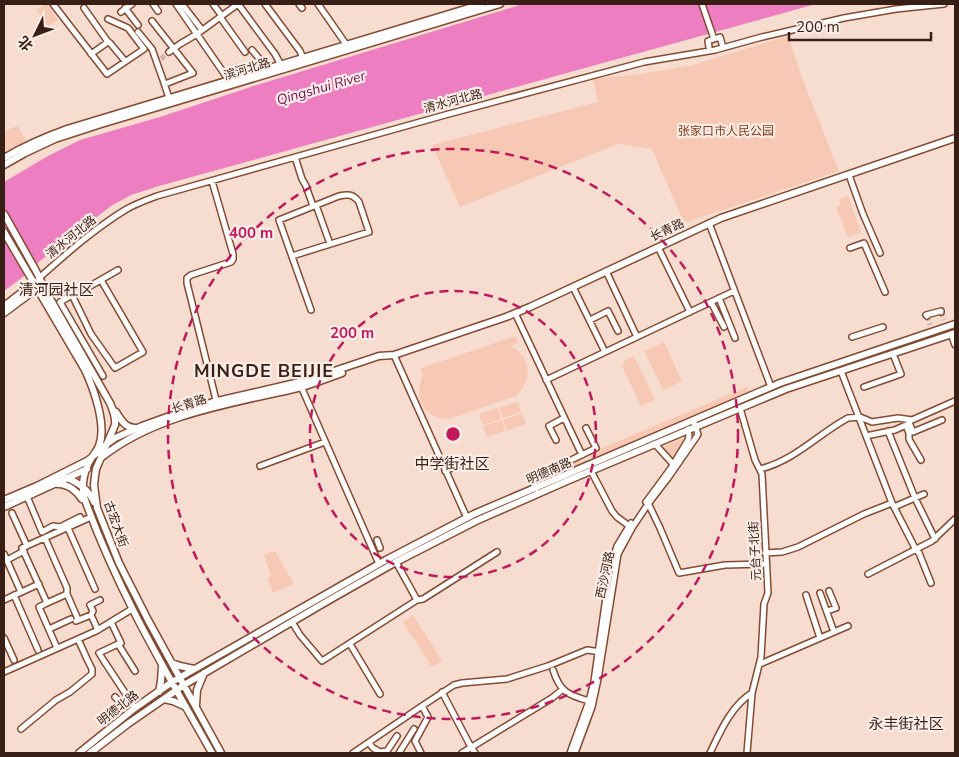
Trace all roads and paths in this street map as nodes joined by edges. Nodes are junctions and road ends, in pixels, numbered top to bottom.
1 (53, 4) edge
2 (132, 4) edge
3 (153, 4) edge
4 (176, 4) edge
5 (182, 4) edge
6 (213, 4) edge
7 (238, 4) edge
8 (265, 4) edge
9 (318, 4) edge
10 (482, 4) edge
11 (500, 4) edge
12 (702, 4) edge
13 (944, 4) edge
14 (81, 5) edge
15 (158, 11) dead end
16 (221, 16) junction
17 (108, 19) dead end
18 (152, 21) dead end
19 (200, 32) junction
20 (108, 42) junction
21 (722, 44) dead end
22 (348, 47) junction
23 (172, 50) junction
24 (252, 50) dead end
25 (245, 52) dead end
26 (91, 54) junction
27 (304, 60) junction
28 (125, 61) junction
29 (282, 67) junction
30 (237, 68) dead end
31 (268, 71) junction
32 (229, 80) junction
33 (165, 84) junction
34 (170, 101) junction
35 (955, 138) edge
36 (295, 157) junction
37 (4, 158) edge
38 (4, 165) edge
39 (849, 175) junction
40 (212, 180) junction
41 (315, 206) junction
42 (4, 214) edge
43 (709, 223) junction
44 (4, 232) edge
45 (330, 244) junction
46 (658, 247) junction
47 (850, 248) dead end
48 (880, 253) dead end
49 (292, 256) junction
50 (118, 270) dead end
51 (606, 271) junction
52 (38, 274) junction
53 (101, 280) junction
54 (43, 285) junction
55 (35, 286) junction
56 (573, 287) junction
57 (734, 291) junction
58 (885, 292) dead end
59 (72, 295) junction
60 (719, 298) junction
61 (711, 302) junction
62 (54, 304) junction
63 (4, 306) edge
64 (311, 310) dead end
65 (690, 312) junction
66 (941, 312) dead end
67 (4, 313) edge
68 (515, 313) junction
69 (927, 316) dead end
70 (590, 320) junction
71 (955, 324) edge
72 (724, 327) dead end
73 (883, 327) dead end
74 (618, 331) dead end
75 (953, 333) edge
76 (91, 334) junction
77 (637, 337) junction
78 (852, 337) dead end
79 (735, 338) dead end
80 (79, 341) junction
81 (955, 345) edge
82 (605, 352) junction
83 (893, 354) junction
84 (394, 355) junction
85 (841, 371) junction
86 (103, 376) dead end
87 (546, 380) junction
88 (300, 384) junction
89 (771, 387) junction
90 (864, 387) dead end
91 (955, 401) edge
92 (110, 403) junction
93 (217, 404) junction
94 (740, 408) junction
95 (860, 417) junction
96 (100, 418) junction
97 (564, 418) junction
98 (693, 420) junction
99 (942, 420) dead end
100 (906, 421) junction
101 (142, 426) junction
102 (687, 427) junction
103 (696, 427) junction
104 (586, 428) dead end
105 (888, 431) junction
106 (866, 436) junction
107 (112, 438) junction
108 (556, 440) dead end
109 (124, 442) junction
110 (325, 442) junction
111 (108, 443) junction
112 (655, 444) junction
113 (582, 455) junction
114 (92, 458) junction
115 (101, 458) junction
116 (922, 460) dead end
117 (467, 461) dead end
118 (673, 464) junction
119 (260, 466) dead end
120 (86, 469) junction
121 (760, 469) junction
122 (591, 471) junction
123 (445, 472) junction
124 (53, 478) junction
125 (68, 478) junction
126 (52, 486) junction
127 (83, 486) junction
128 (536, 489) junction
129 (26, 494) junction
130 (352, 494) dead end
131 (924, 494) dead end
132 (915, 498) junction
133 (4, 500) edge
134 (647, 503) junction
135 (86, 505) junction
136 (893, 505) junction
137 (4, 507) edge
138 (97, 508) junction
139 (356, 508) junction
140 (495, 509) junction
141 (12, 512) dead end
142 (91, 517) junction
143 (467, 518) junction
144 (955, 519) edge
145 (364, 520) dead end
146 (82, 521) junction
147 (631, 527) junction
148 (68, 528) junction
149 (45, 538) junction
150 (935, 539) junction
151 (378, 544) dead end
152 (372, 547) junction
153 (25, 549) junction
154 (916, 550) junction
155 (497, 552) dead end
156 (765, 553) junction
157 (4, 554) edge
158 (6, 560) junction
159 (393, 562) junction
160 (379, 564) junction
161 (766, 564) junction
162 (868, 574) dead end
163 (931, 583) dead end
164 (39, 584) junction
165 (95, 589) dead end
166 (828, 591) dead end
167 (21, 592) junction
168 (820, 593) dead end
169 (67, 594) junction
170 (14, 595) junction
171 (806, 595) dead end
172 (4, 600) edge
173 (100, 600) dead end
174 (417, 600) junction
175 (47, 603) junction
176 (132, 609) junction
177 (827, 611) junction
178 (91, 615) junction
179 (75, 619) junction
180 (111, 622) junction
181 (292, 622) junction
182 (848, 626) dead end
183 (49, 629) junction
184 (98, 630) junction
185 (834, 632) junction
186 (4, 638) edge
187 (820, 638) junction
188 (78, 639) junction
189 (118, 644) junction
190 (350, 644) junction
191 (57, 648) junction
192 (38, 650) dead end
193 (600, 652) junction
194 (222, 653) junction
195 (14, 660) dead end
196 (226, 660) junction
197 (171, 663) junction
198 (760, 664) junction
199 (162, 665) junction
200 (194, 669) junction
201 (553, 670) dead end
202 (4, 672) edge
203 (134, 672) dead end
204 (204, 673) junction
205 (179, 678) junction
206 (172, 682) junction
207 (184, 685) junction
208 (563, 689) junction
209 (176, 690) junction
210 (159, 692) junction
211 (442, 692) junction
212 (752, 693) junction
213 (380, 694) dead end
214 (116, 697) dead end
215 (164, 699) junction
216 (589, 701) junction
217 (134, 706) junction
218 (195, 706) junction
219 (422, 706) junction
220 (187, 707) junction
221 (124, 717) junction
222 (129, 723) junction
223 (21, 729) dead end
224 (414, 730) dead end
225 (397, 736) dead end
226 (369, 743) junction
227 (471, 747) junction
228 (358, 752) edge
229 (80, 753) edge
230 (90, 753) edge
231 (212, 753) edge
232 (222, 753) edge
233 (399, 753) edge
234 (421, 753) edge
235 (462, 753) edge
236 (475, 753) edge
237 (570, 753) edge
238 (575, 753) edge
239 (710, 753) edge
240 (747, 753) edge

1 - 26 street
2 - 33 street
3 - 15 street
4 - 19 street
5 - 19 street
6 - 16 street
7 - 16 street
7 - 29 street
8 - 27 street
9 - 22 street
10 - 22 main road, 滨河北路
11 - 22 main road, 滨河北路
12 - 21 street
13 - 36 street, 清水河北路
14 - 20 street
16 - 19 street
16 - 25 street
17 - 28 street
18 - 23 street
19 - 23 street
19 - 32 street
20 - 26 street
20 - 28 street
22 - 27 main road, 滨河北路
23 - 33 street
24 - 31 street
26 - 28 street
27 - 29 main road, 滨河北路
29 - 31 main road, 滨河北路
30 - 32 street
31 - 32 main road, 滨河北路
32 - 34 main road, 滨河北路
33 - 34 street
34 - 37 main road, 滨河北路
34 - 38 main road, 滨河北路
35 - 39 main road, 长青路
36 - 40 street, 清水河北路
36 - 41 street
39 - 43 main road, 长青路
39 - 48 street
40 - 52 street, 清水河北路
40 - 93 street
41 - 45 street
41 - 45 street
41 - 49 street
42 - 52 main road
43 - 46 main road, 长青路
43 - 57 street
44 - 55 main road, 古宏大街
45 - 49 street
46 - 51 main road, 长青路
46 - 65 street
47 - 58 street
49 - 64 street
50 - 53 street
51 - 56 main road, 长青路
51 - 77 street
52 - 54 main road
52 - 55 main road, 清水河北路
53 - 59 street
53 - 76 street
54 - 55 main road, 清水河北路
54 - 62 main road
55 - 63 main road, 清水河北路
55 - 67 main road, 清水河北路
55 - 96 main road, 古宏大街
56 - 68 main road, 长青路
56 - 70 street
57 - 60 street
57 - 89 street
59 - 62 street
59 - 76 street
59 - 80 street
60 - 61 street
60 - 79 street
61 - 65 street
61 - 72 street
62 - 80 main road
65 - 77 street
66 - 69 street
68 - 84 main road, 长青路
68 - 87 street
70 - 74 street
70 - 82 street
71 - 89 main road, 明德南路
73 - 78 street
75 - 81 street
75 - 83 main road, 明德南路
76 - 80 street
77 - 82 street
80 - 86 street
80 - 92 main road
82 - 87 street
83 - 85 main road, 明德南路
83 - 90 street
84 - 88 main road, 长青路
84 - 123 street
85 - 94 main road, 明德南路
85 - 95 street
87 - 97 street
88 - 93 main road, 长青路
88 - 110 street
89 - 98 main road, 明德南路
91 - 100 street
92 - 101 main road
92 - 107 main road
93 - 101 main road, 长青路
93 - 109 main road, 长青路
94 - 103 main road, 明德南路
94 - 121 street, 元台子北街
95 - 100 street
95 - 106 street
95 - 121 street
96 - 107 main road
96 - 114 main road, 古宏大街
97 - 108 street
97 - 113 street
98 - 102 main road, 明德南路
98 - 103 street
99 - 100 street
100 - 105 street
100 - 116 street
101 - 107 main road, 长青路
102 - 103 main road, 明德南路
102 - 112 main road, 明德南路
102 - 118 street, 西沙河路
102 - 128 main road, 明德南路
103 - 134 street, 西沙河路
104 - 113 street
105 - 106 street
105 - 132 street
106 - 136 street
107 - 109 main road
107 - 111 main road, 长青路
109 - 115 main road, 长青路
110 - 119 street
110 - 139 street
111 - 114 main road, 长青路
111 - 115 main road, 古宏大街
112 - 118 street
112 - 122 main road, 明德南路
113 - 128 street
114 - 120 main road, 古宏大街
114 - 124 main road, 长青路
115 - 120 main road, 长青路
115 - 138 main road, 古宏大街
117 - 123 street
118 - 134 street, 西沙河路
120 - 125 main road, 长青路
120 - 127 main road, 古宏大街
121 - 156 street, 元台子北街
122 - 140 main road, 明德南路
122 - 147 street
123 - 143 street
124 - 125 main road
124 - 129 main road, 长青路
125 - 126 main road, 长青路
125 - 127 main road
126 - 129 main road, 长青路
126 - 135 main road
127 - 135 main road, 古宏大街
127 - 138 main road
128 - 140 main road, 明德南路
129 - 133 main road, 长青路
129 - 137 main road, 长青路
129 - 146 street
130 - 139 street
131 - 132 street
132 - 136 street
132 - 150 street
134 - 147 street, 西沙河路
134 - 161 street
135 - 142 main road, 古宏大街
136 - 154 street
136 - 156 street
138 - 197 main road, 古宏大街
139 - 145 street
139 - 152 street
140 - 143 main road, 明德南路
140 - 159 main road, 明德南路
141 - 153 street
142 - 146 street
142 - 176 main road, 古宏大街
143 - 159 main road, 明德南路
144 - 150 street
146 - 148 street
147 - 193 street, 西沙河路
148 - 149 street
148 - 165 street
149 - 153 street
149 - 169 street
150 - 154 street
151 - 152 street
152 - 160 street
153 - 158 street
153 - 164 street
154 - 162 street
154 - 163 street
155 - 174 street
156 - 161 street, 元台子北街
157 - 158 street
158 - 167 street
159 - 160 main road, 明德南路
159 - 174 street
159 - 181 main road, 明德南路
160 - 194 main road, 明德南路
161 - 198 street, 元台子北街
164 - 167 street
164 - 175 street
166 - 177 street
167 - 170 street
168 - 177 street
169 - 175 street
169 - 179 street
170 - 172 street
170 - 192 street
171 - 187 street
173 - 178 street
174 - 190 street
175 - 183 street
176 - 180 street
176 - 199 main road, 古宏大街
177 - 185 street
178 - 179 street
178 - 184 street
179 - 183 street
180 - 184 street
180 - 189 street
181 - 190 street
181 - 196 main road, 明德南路
182 - 185 street
183 - 191 street
184 - 188 street
185 - 187 street
186 - 195 street
187 - 198 street
188 - 191 street
188 - 223 street
189 - 203 street
189 - 217 street
190 - 213 street
191 - 202 street
193 - 211 street
193 - 216 street, 西沙河路
193 - 238 street, 西沙河路
194 - 196 main road
194 - 200 main road, 明德南路
196 - 204 main road, 明德南路
197 - 200 main road
197 - 205 main road, 古宏大街
198 - 212 street, 元台子北街
199 - 206 main road, 古宏大街
199 - 210 main road
200 - 205 main road, 明德南路
201 - 208 street
204 - 207 main road, 明德南路
204 - 218 main road
205 - 206 main road, 明德南路
205 - 207 main road, 古宏大街
206 - 209 main road, 古宏大街
206 - 210 main road, 明德北路
207 - 209 main road, 明德南路
207 - 218 main road, 古宏大街
208 - 216 street
208 - 227 street
209 - 215 main road, 明德北路
209 - 220 main road, 古宏大街
210 - 217 main road, 明德北路
211 - 219 street
211 - 227 street
212 - 239 street
212 - 240 street, 元台子北街
214 - 217 street
215 - 220 main road
215 - 222 main road, 明德北路
216 - 237 street, 西沙河路
217 - 221 main road, 明德北路
218 - 232 main road, 古宏大街
219 - 226 street
219 - 234 street
220 - 231 main road, 古宏大街
221 - 222 main road
221 - 229 main road, 明德北路
222 - 230 main road, 明德北路
224 - 233 street
225 - 226 street
226 - 228 street
227 - 235 street
227 - 236 street

